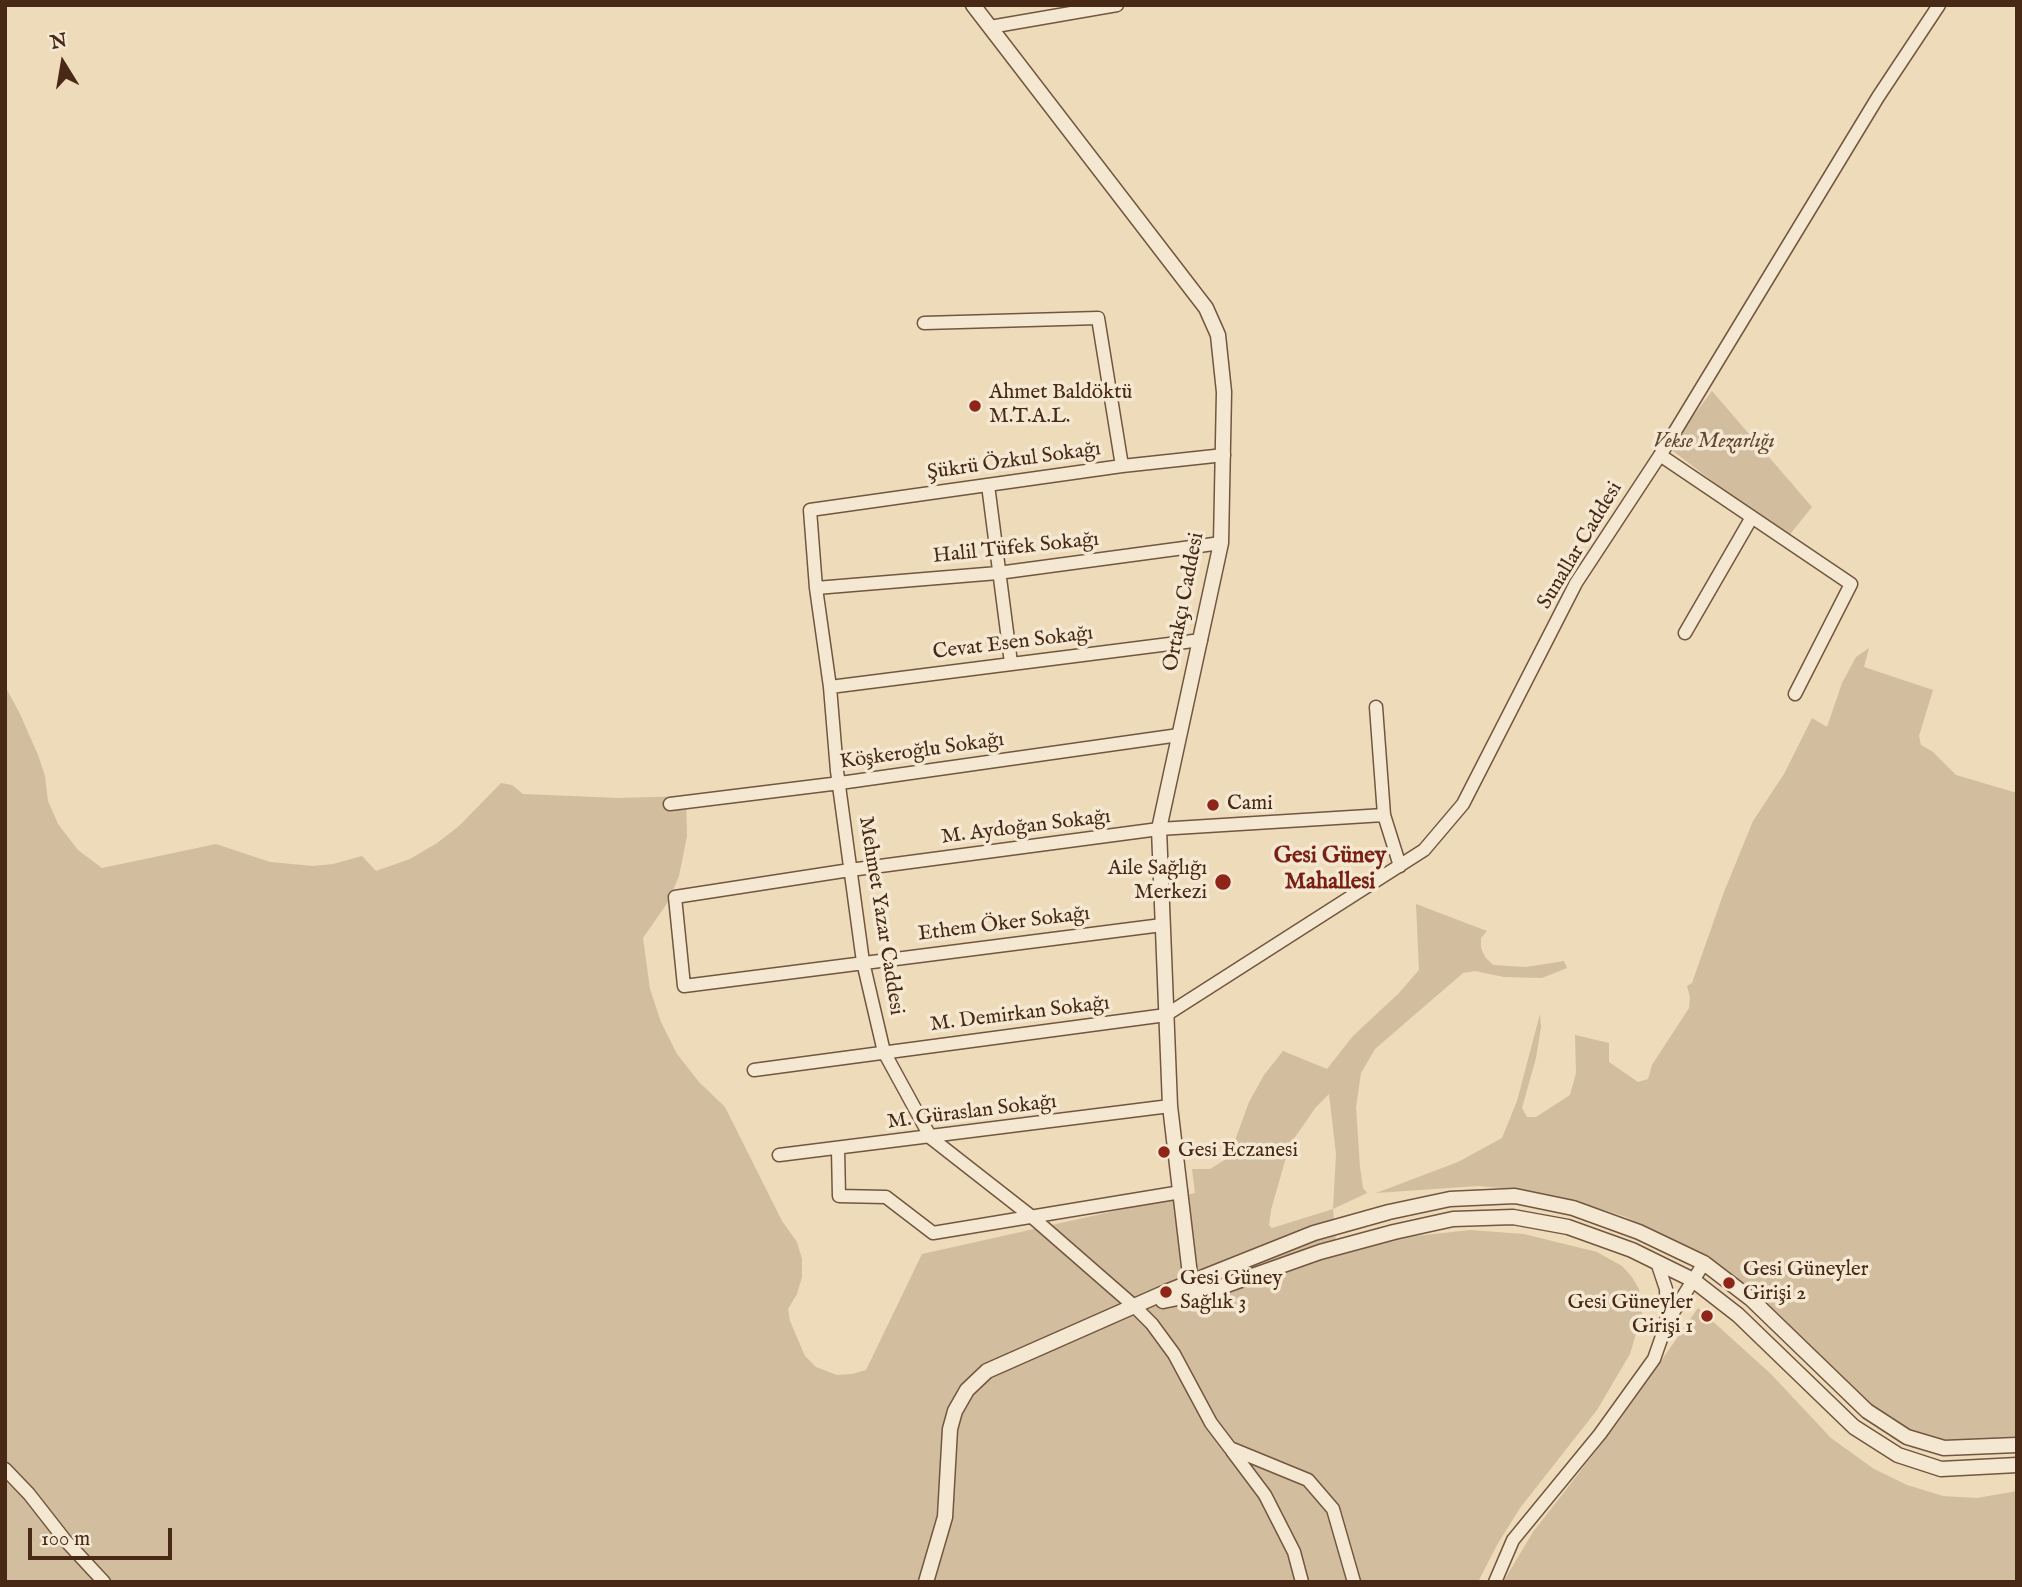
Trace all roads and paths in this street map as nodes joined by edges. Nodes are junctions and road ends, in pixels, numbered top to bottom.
1 (973, 5) edge
2 (1116, 5) edge
3 (1939, 5) edge
4 (990, 27) junction
5 (924, 323) dead end
6 (1224, 455) junction
7 (1660, 455) junction
8 (1122, 466) junction
9 (988, 485) junction
10 (810, 510) joint
11 (1752, 517) junction
12 (1221, 543) junction
13 (998, 573) junction
14 (816, 588) junction
15 (1685, 633) dead end
16 (1202, 640) junction
17 (1011, 663) junction
18 (830, 687) junction
19 (1795, 694) dead end
20 (1376, 708) dead end
21 (1178, 735) junction
22 (840, 783) junction
23 (670, 804) dead end
24 (1384, 815) junction
25 (1159, 829) junction
26 (1400, 866) junction
27 (850, 870) junction
28 (1162, 925) junction
29 (863, 962) junction
30 (684, 986) joint
31 (1166, 1015) junction
32 (884, 1052) junction
33 (754, 1070) dead end
34 (1170, 1106) junction
35 (931, 1138) junction
36 (838, 1149) junction
37 (779, 1155) dead end
38 (1181, 1192) junction
39 (1032, 1217) junction
40 (1657, 1262) junction
41 (1704, 1263) junction
42 (1693, 1280) junction
43 (1191, 1283) junction
44 (1134, 1306) junction
45 (1667, 1322) junction
46 (2017, 1445) edge
47 (1230, 1448) junction
48 (2017, 1465) edge
49 (5, 1469) edge
50 (104, 1582) edge
51 (926, 1582) edge
52 (1302, 1582) edge
53 (1354, 1582) edge
54 (1495, 1582) edge

1 - 4 street, Ortakçı Caddesi
2 - 4 street
3 - 7 street, Sunallar Caddesi
4 - 6 street, Ortakçı Caddesi
5 - 8 street
6 - 8 street, Şükrü Özkul Sokağı
6 - 12 street, Ortakçı Caddesi
7 - 11 street
7 - 26 street, Sunallar Caddesi
8 - 9 street, Şükrü Özkul Sokağı
9 - 10 street, Şükrü Özkul Sokağı
9 - 13 street
10 - 14 street, Mehmet Yazar Caddesi
11 - 15 street
11 - 19 street
12 - 13 street, Halil Tüfek Sokağı
12 - 16 street, Ortakçı Caddesi
13 - 14 street, Halil Tüfek Sokağı
13 - 17 street
14 - 18 street, Mehmet Yazar Caddesi
16 - 17 street, Cevat Esen Sokağı
16 - 21 street, Ortakçı Caddesi
17 - 18 street, Cevat Esen Sokağı
18 - 22 street, Mehmet Yazar Caddesi
20 - 24 street
21 - 22 street, Köşkeroğlu Sokağı
21 - 25 street, Ortakçı Caddesi
22 - 23 street, Köşkeroğlu Sokağı
22 - 27 street, Mehmet Yazar Caddesi
24 - 25 street, M. Aydoğan Sokağı
24 - 26 street
25 - 27 street, M. Aydoğan Sokağı
25 - 28 street, Ortakçı Caddesi
26 - 31 street, Sunallar Caddesi
27 - 29 street, Mehmet Yazar Caddesi
27 - 30 street, M. Aydoğan Sokağı
28 - 29 street, Ethem Öker Sokağı
28 - 31 street, Ortakçı Caddesi
29 - 30 street, Ethem Öker Sokağı
29 - 32 street, Mehmet Yazar Caddesi
31 - 32 street, M. Demirkan Sokağı
31 - 34 street, Ortakçı Caddesi
32 - 33 street, M. Demirkan Sokağı
32 - 35 street, Mehmet Yazar Caddesi
34 - 35 street, M. Güraslan Sokağı
34 - 38 street, Ortakçı Caddesi
35 - 36 street, M. Güraslan Sokağı
35 - 39 street, Mehmet Yazar Caddesi
36 - 37 street, M. Güraslan Sokağı
36 - 39 street
38 - 39 street
38 - 43 street, Ortakçı Caddesi
39 - 44 street, Mehmet Yazar Caddesi
40 - 42 street
40 - 44 street
40 - 45 street
41 - 42 street
41 - 43 street
41 - 46 street
42 - 45 street
42 - 48 street
43 - 44 street
44 - 47 street, Mehmet Yazar Caddesi
44 - 51 street
45 - 54 street
47 - 52 street, Mehmet Yazar Caddesi
47 - 53 street
49 - 50 street

